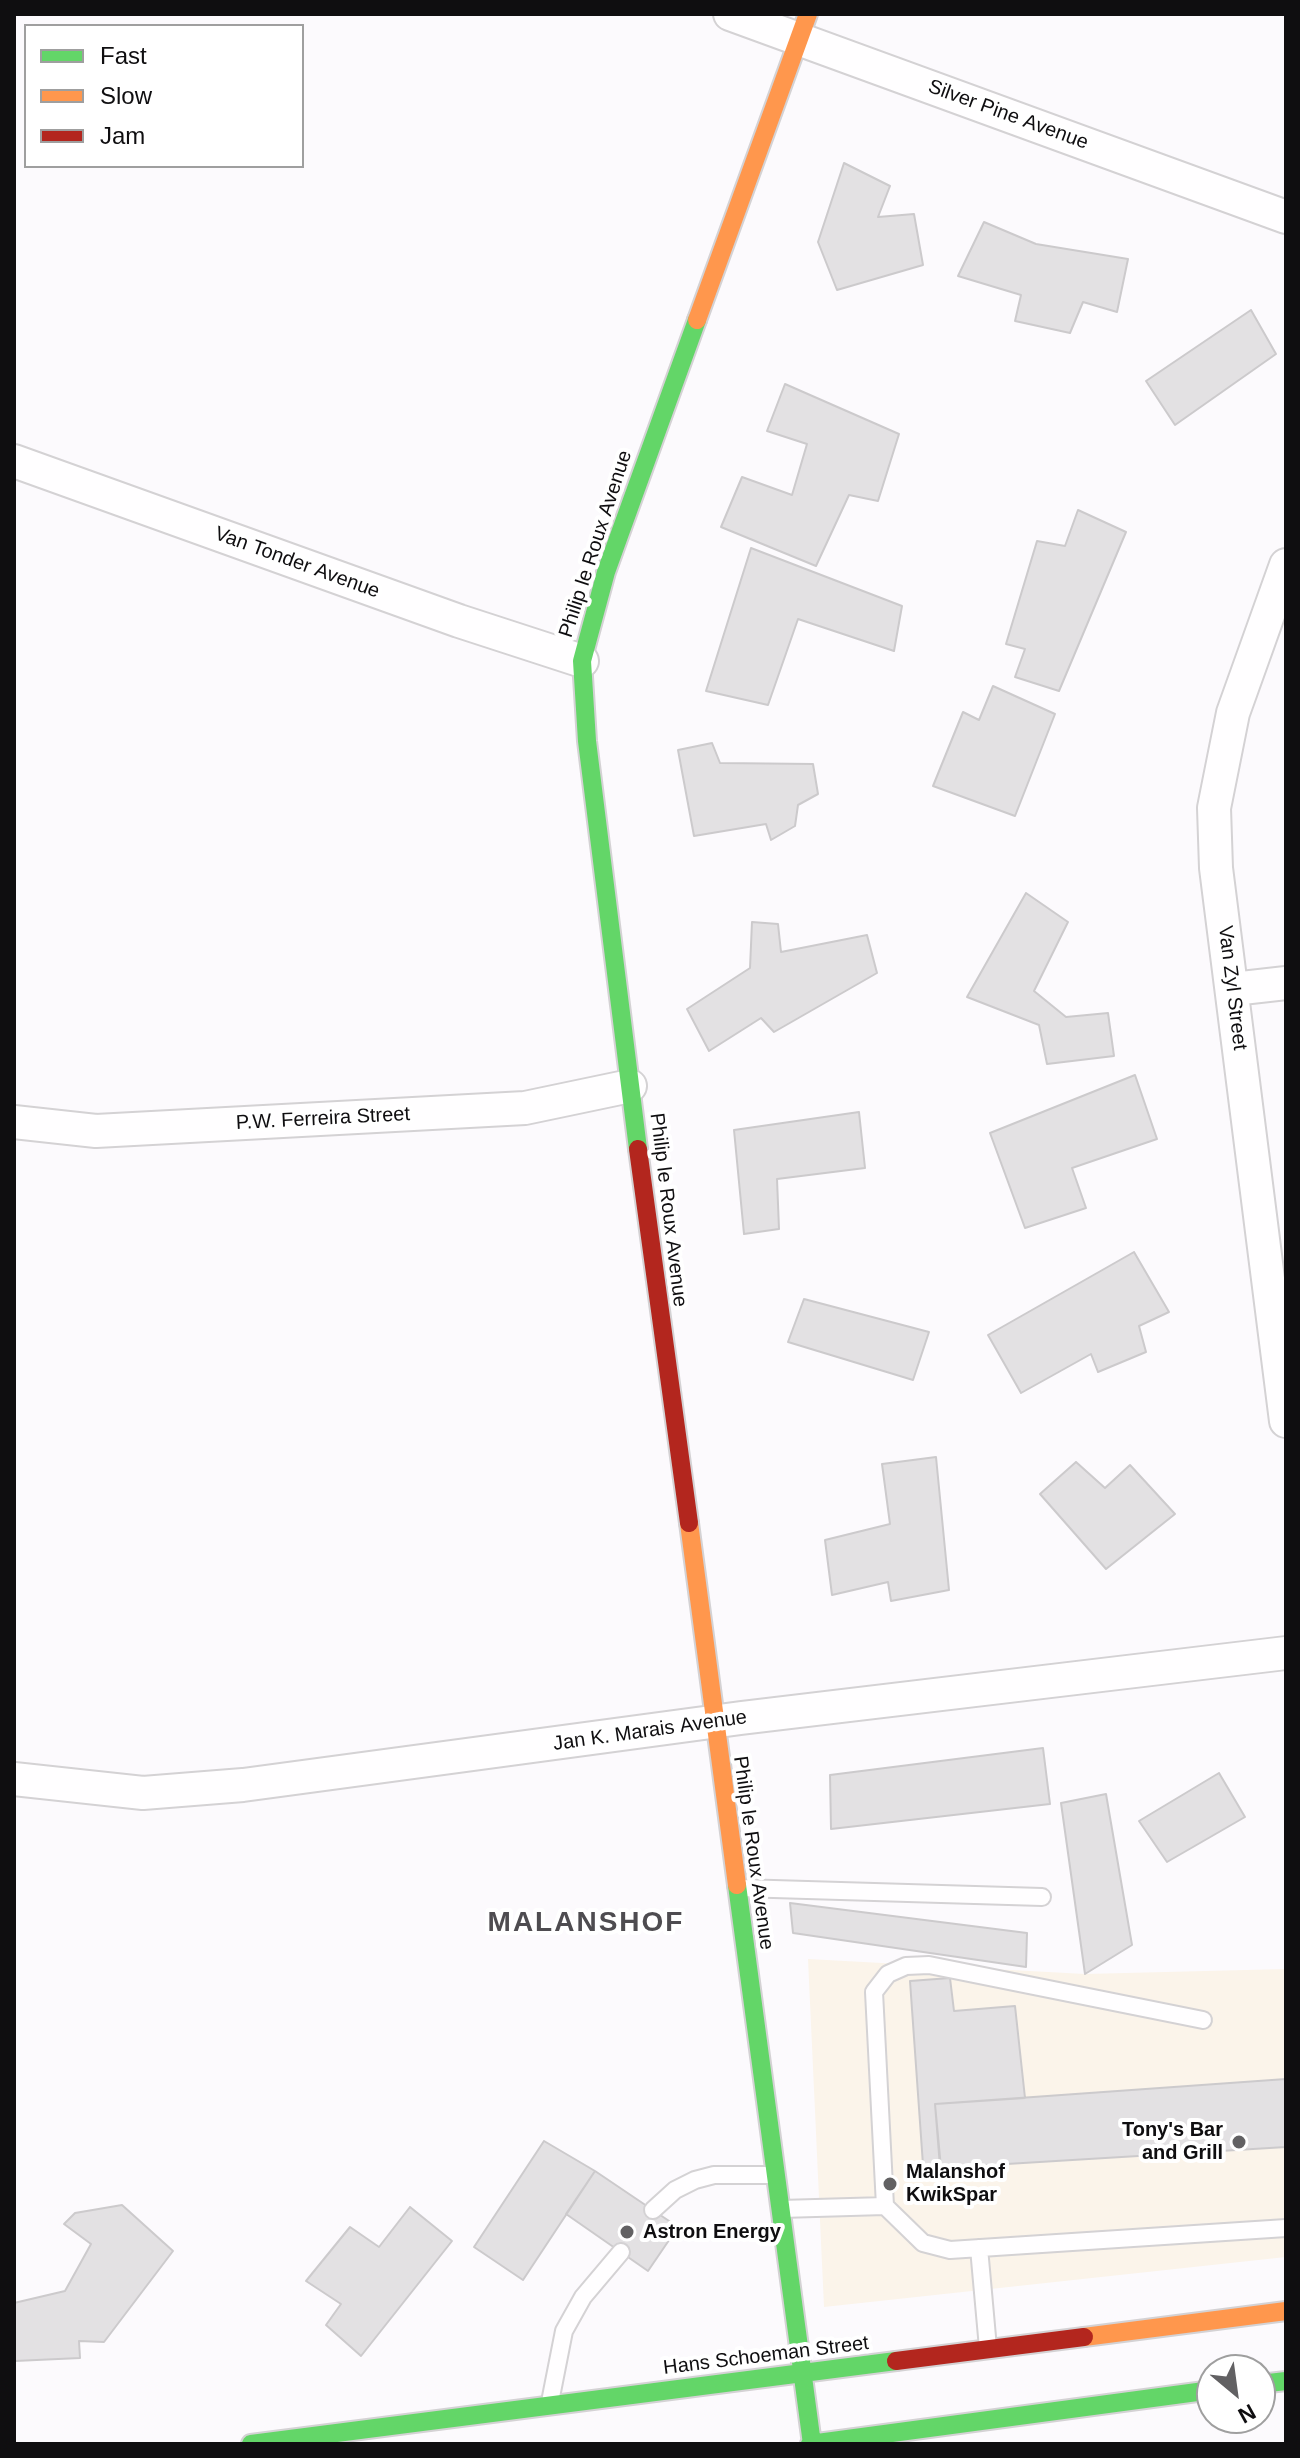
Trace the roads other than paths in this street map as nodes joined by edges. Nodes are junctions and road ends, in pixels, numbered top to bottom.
1 (730, 14) edge
2 (803, 26) edge
3 (1286, 217) edge
4 (14, 461) edge
5 (1286, 565) edge
6 (582, 661) junction
7 (1286, 983) edge
8 (1233, 989) junction
9 (630, 1086) junction
10 (14, 1122) edge
11 (1286, 1421) edge
12 (1286, 1653) edge
13 (713, 1721) junction
14 (14, 1779) edge
15 (736, 1888) junction
16 (1042, 1897) dead end
17 (1203, 2020) dead end
18 (775, 2175) junction
19 (885, 2206) junction
20 (779, 2209) junction
21 (653, 2210) dead end
22 (1286, 2228) edge
23 (979, 2248) junction
24 (621, 2252) dead end
25 (1286, 2311) edge
26 (988, 2350) junction
27 (802, 2373) junction
28 (1196, 2392) edge
29 (550, 2404) junction
30 (473, 2429) edge
31 (251, 2444) edge
32 (811, 2444) edge

1 - 2 street, Silver Pine Avenue
2 - 3 street, Silver Pine Avenue
2 - 6 street, Philip le Roux Avenue
4 - 6 street, Van Tonder Avenue
5 - 8 street, Van Zyl Street
6 - 9 street, Philip le Roux Avenue
7 - 8 street
8 - 11 street, Van Zyl Street
9 - 10 street, P.W. Ferreira Street
9 - 13 street, Philip le Roux Avenue
12 - 13 street, Jan K. Marais Avenue
13 - 14 street, Jan K. Marais Avenue
13 - 15 street, Philip le Roux Avenue
15 - 16 lane
15 - 18 street, Philip le Roux Avenue
17 - 19 lane
18 - 20 street, Philip le Roux Avenue
18 - 21 lane
19 - 20 lane
19 - 23 lane
20 - 27 street, Philip le Roux Avenue
22 - 23 lane
23 - 26 lane
24 - 29 lane
25 - 26 street, Hans Schoeman Street
26 - 27 street, Hans Schoeman Street
27 - 29 street, Hans Schoeman Street
27 - 32 street, Philip le Roux Avenue
28 - 32 street
29 - 30 street, Hans Schoeman Street
30 - 31 street, Hans Schoeman Street

